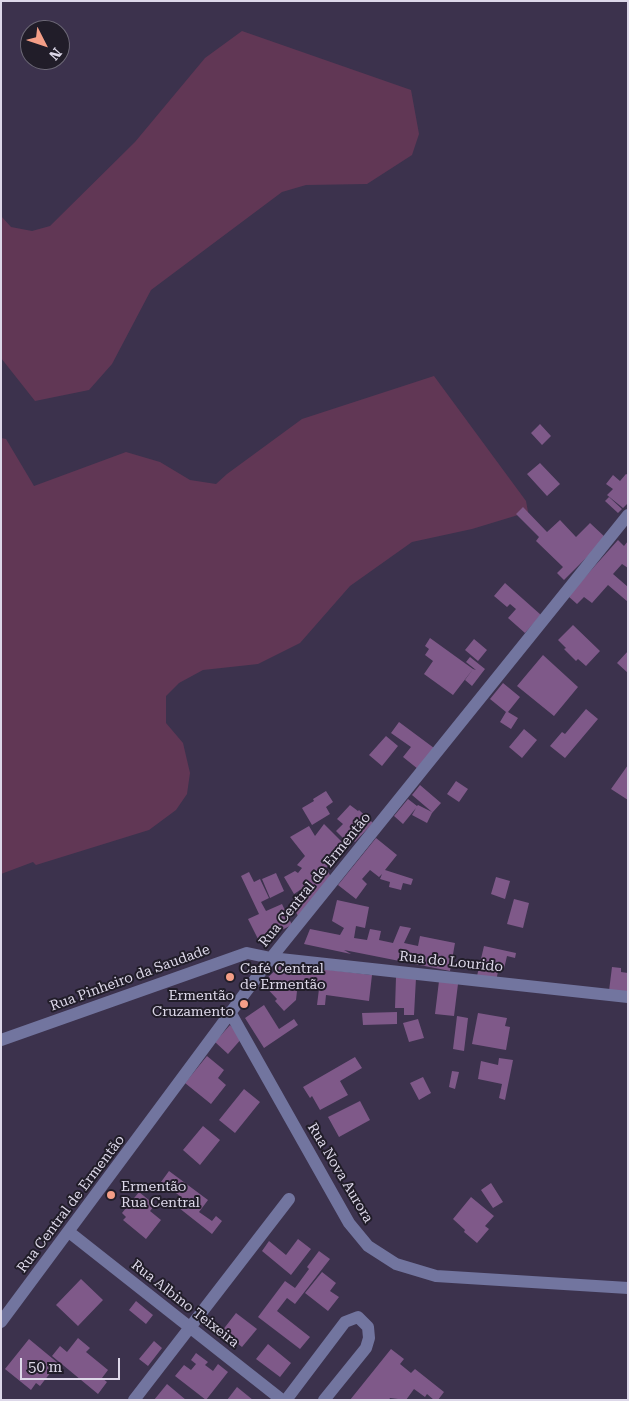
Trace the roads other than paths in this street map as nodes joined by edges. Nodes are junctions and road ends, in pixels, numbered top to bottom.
1 (628, 515) edge
2 (271, 958) junction
3 (628, 997) edge
4 (230, 1012) junction
5 (1, 1040) edge
6 (289, 1199) dead end
7 (70, 1232) junction
8 (628, 1288) edge
9 (1, 1322) edge
10 (190, 1327) junction
11 (134, 1400) edge
12 (282, 1400) edge
13 (286, 1400) edge
14 (324, 1400) edge

1 - 2 street, Rua Central de Ermentão
2 - 3 street, Rua do Lourido
2 - 4 street, Rua Central de Ermentão
2 - 5 street, Rua Pinheiro da Saudade
4 - 7 street, Rua Central de Ermentão
4 - 8 street, Rua Nova Aurora
6 - 10 street
7 - 9 street, Rua Central de Ermentão
7 - 10 street, Rua Albino Teixeira
10 - 11 street
10 - 12 street, Rua Albino Teixeira
13 - 14 street

